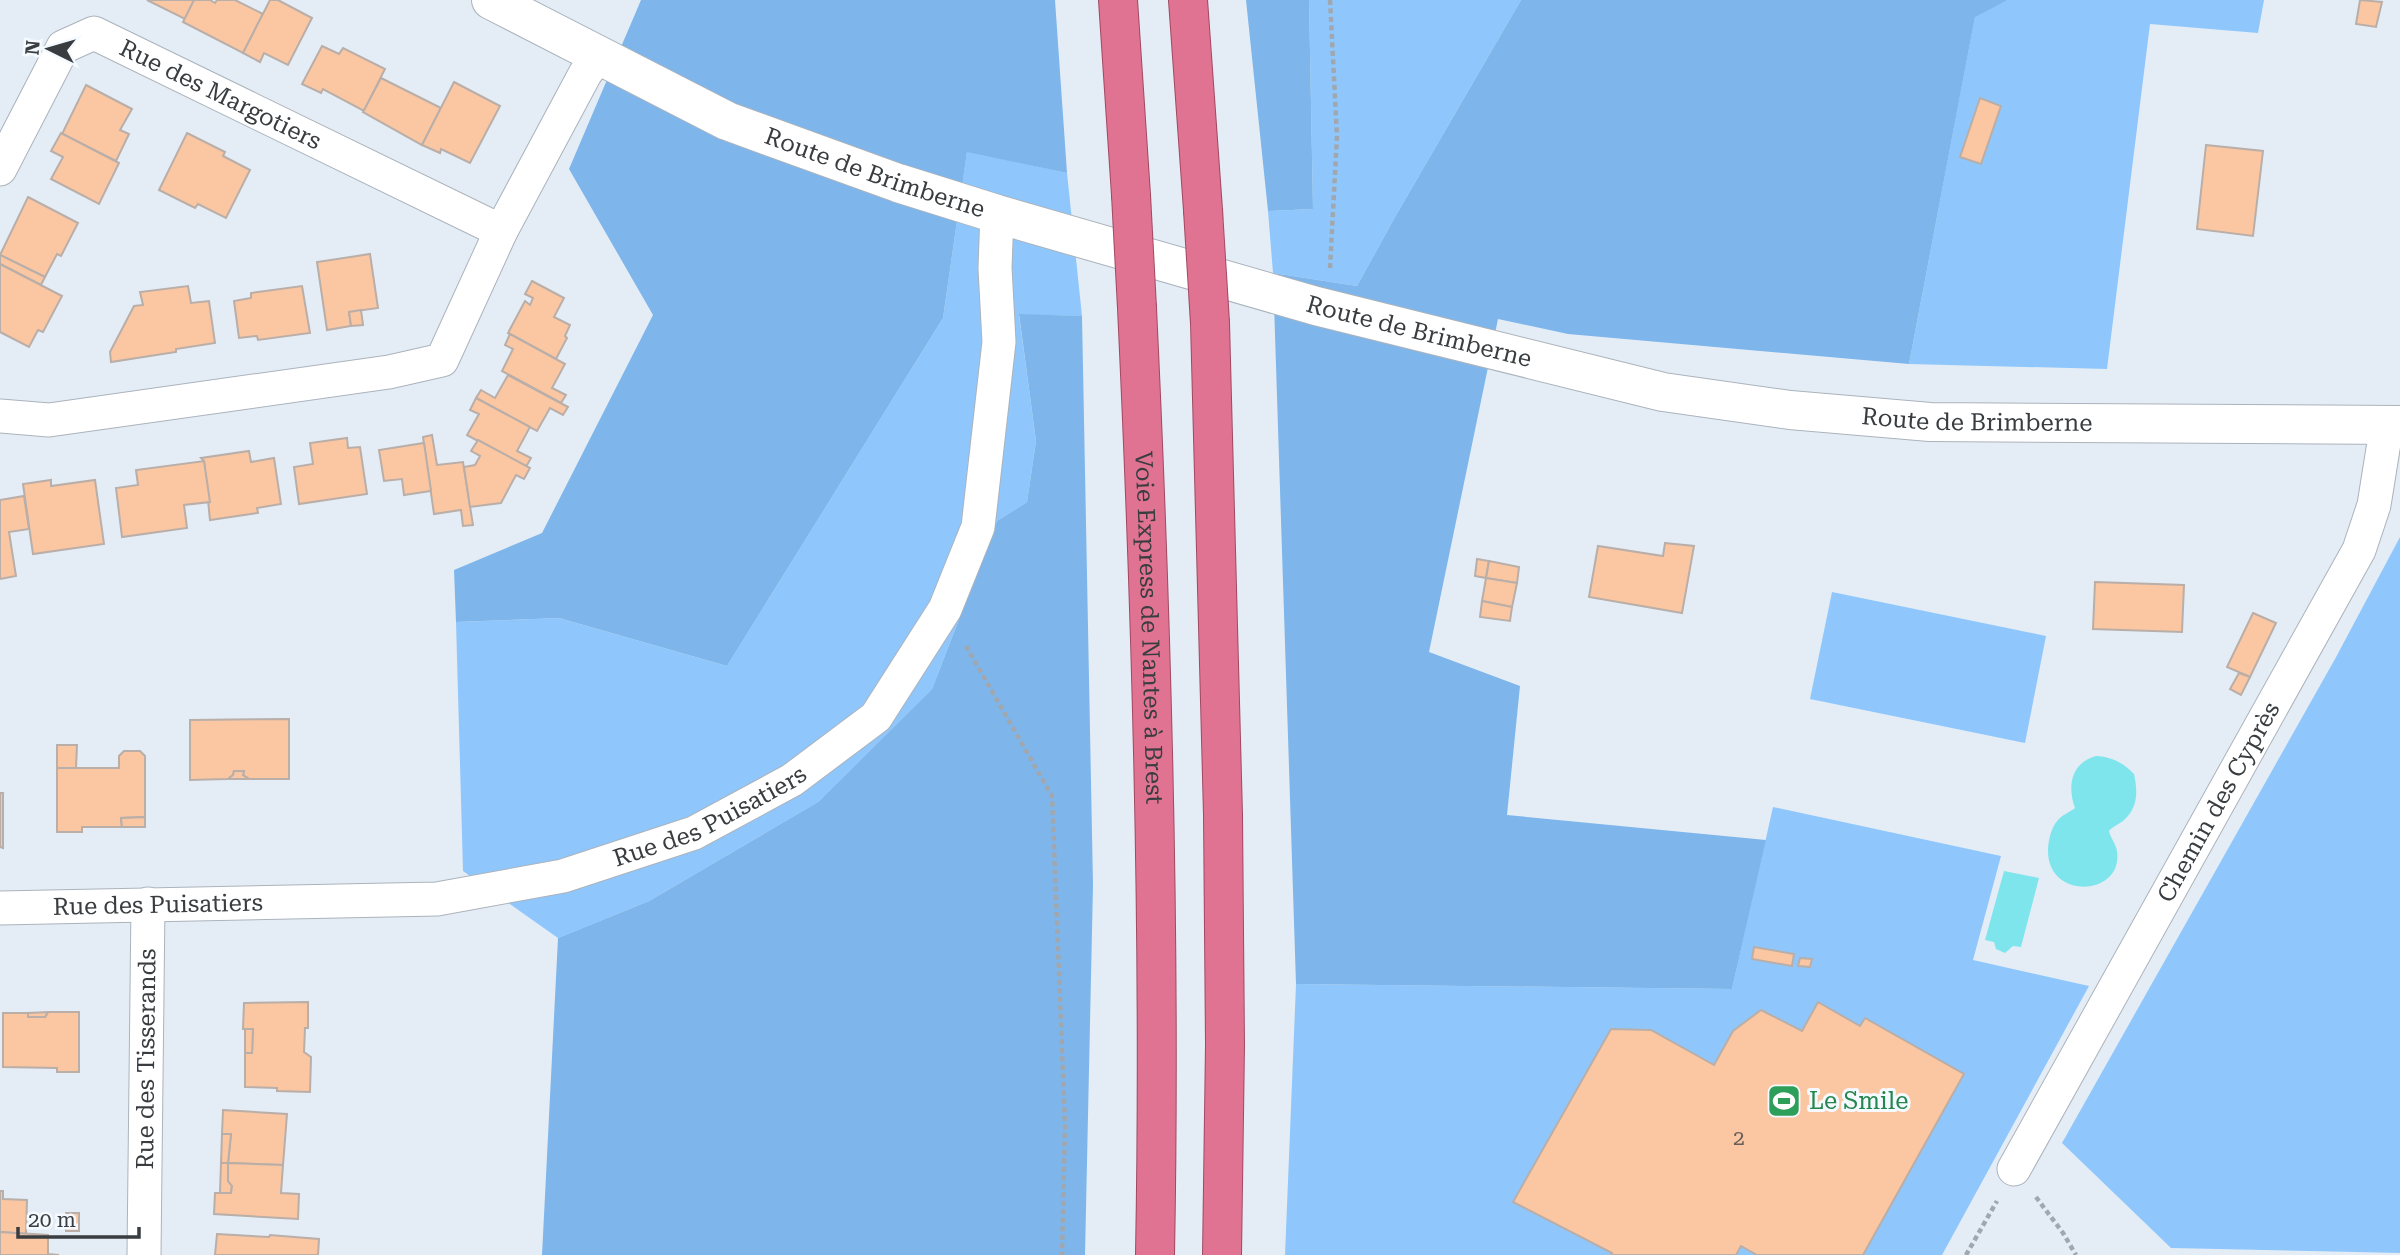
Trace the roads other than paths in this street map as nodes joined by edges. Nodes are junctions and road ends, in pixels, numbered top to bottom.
1 (491, 0) edge
2 (1118, 0) edge
3 (1188, 0) edge
4 (598, 55) junction
5 (0, 169) edge
6 (997, 215) junction
7 (500, 232) junction
8 (0, 416) edge
9 (2393, 424) edge
10 (148, 904) junction
11 (0, 908) edge
12 (2014, 1169) road end
13 (144, 1255) edge
14 (1155, 1255) edge
15 (1222, 1255) edge

1 - 4 street, Route de Brimberne
2 - 14 highway, Voie Express de Nantes à Brest, bridge
3 - 15 highway, bridge
4 - 6 street, Route de Brimberne
4 - 7 street
5 - 7 street, Rue des Margotiers
6 - 9 street, Route de Brimberne
6 - 10 street, Rue des Puisatiers
7 - 8 street
9 - 12 street, Chemin des Cyprès
10 - 11 street, Rue des Puisatiers
10 - 13 street, Rue des Tisserands

